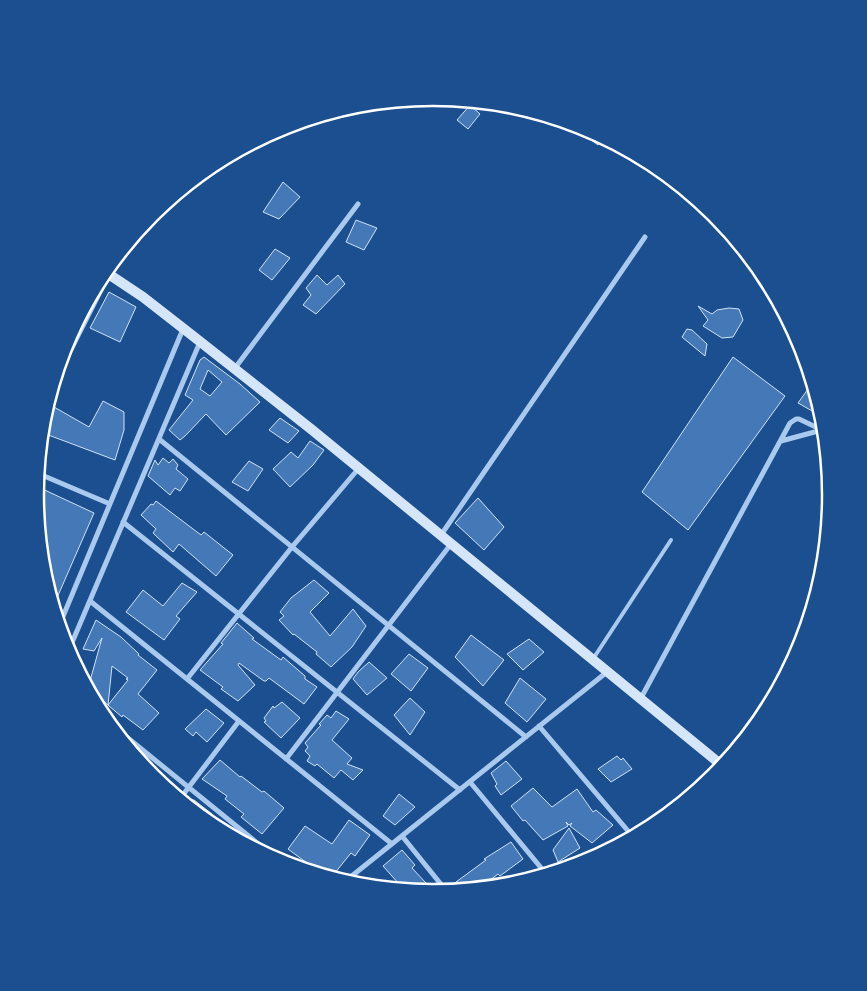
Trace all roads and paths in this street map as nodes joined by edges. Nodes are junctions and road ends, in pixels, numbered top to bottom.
1 (358, 204) dead end
2 (645, 237) dead end
3 (111, 276) edge
4 (184, 328) junction
5 (201, 341) junction
6 (235, 368) junction
7 (817, 426) edge
8 (818, 431) edge
9 (159, 439) junction
10 (781, 441) junction
11 (359, 468) junction
12 (45, 476) edge
13 (110, 504) junction
14 (123, 522) junction
15 (440, 535) junction
16 (671, 540) dead end
17 (451, 544) junction
18 (292, 547) junction
19 (90, 600) junction
20 (240, 614) junction
21 (63, 617) edge
22 (388, 625) junction
23 (72, 642) edge
24 (592, 659) junction
25 (607, 672) junction
26 (187, 679) junction
27 (336, 692) junction
28 (641, 698) junction
29 (239, 721) junction
30 (539, 726) junction
31 (526, 737) junction
32 (129, 739) edge
33 (286, 759) junction
34 (718, 762) edge
35 (470, 782) junction
36 (188, 787) junction
37 (460, 790) junction
38 (183, 794) edge
39 (629, 832) edge
40 (402, 836) junction
41 (257, 843) edge
42 (392, 844) junction
43 (543, 870) edge
44 (352, 877) edge
45 (441, 885) edge

1 - 6 street
2 - 15 street
3 - 4 main road
4 - 5 main road
4 - 13 street
5 - 6 main road
5 - 9 street
6 - 11 main road
7 - 10 street
8 - 10 street
9 - 14 street
9 - 18 street
10 - 28 street
11 - 15 main road
11 - 18 street
12 - 13 street
13 - 21 street
14 - 19 street
14 - 20 street
15 - 17 main road
16 - 24 lane
17 - 22 street
17 - 24 main road
18 - 20 street
18 - 22 street
19 - 23 street
19 - 26 street
20 - 26 street
20 - 27 street
22 - 27 street
22 - 31 street
24 - 25 main road
25 - 28 main road
25 - 30 street
26 - 29 street
27 - 33 street
27 - 37 street
28 - 34 main road
29 - 33 street
29 - 36 street
30 - 31 street
30 - 39 street
31 - 35 street
32 - 36 street
33 - 42 street
35 - 37 street
35 - 43 street
36 - 38 street
36 - 41 street
37 - 40 street
40 - 42 street
40 - 45 street
42 - 44 street

